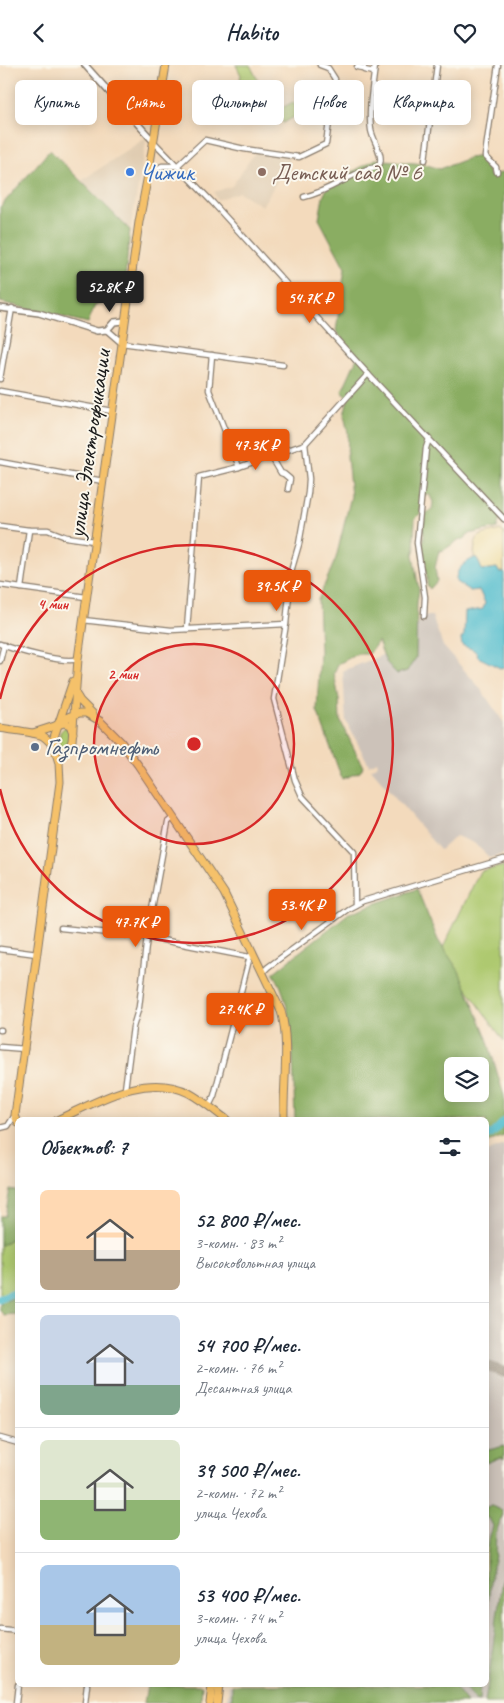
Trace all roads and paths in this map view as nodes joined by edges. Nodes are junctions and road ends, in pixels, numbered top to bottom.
1 (85, 65) edge
2 (166, 65) edge
3 (320, 65) edge
4 (375, 65) edge
5 (437, 65) edge
6 (498, 65) edge
7 (357, 67) dead end
8 (374, 72) junction
9 (154, 142) junction
10 (425, 160) dead end
11 (177, 166) junction
12 (497, 172) dead end
13 (148, 175) junction
14 (304, 197) dead end
15 (0, 308) edge
16 (12, 308) junction
17 (125, 321) junction
18 (107, 330) junction
19 (122, 343) junction
20 (212, 355) junction
21 (283, 365) dead end
22 (368, 374) junction
23 (0, 379) edge
24 (0, 391) edge
25 (112, 411) junction
26 (428, 439) junction
27 (305, 444) junction
28 (270, 456) junction
29 (0, 462) edge
30 (239, 467) junction
31 (103, 481) junction
32 (288, 489) dead end
33 (504, 519) edge
34 (0, 525) edge
35 (29, 530) junction
36 (94, 541) junction
37 (0, 585) edge
38 (21, 588) junction
39 (86, 597) junction
40 (424, 616) dead end
41 (83, 620) junction
42 (286, 625) junction
43 (187, 629) junction
44 (2, 645) edge
45 (0, 661) edge
46 (78, 661) junction
47 (76, 695) junction
48 (75, 715) junction
49 (100, 721) junction
50 (57, 725) junction
51 (0, 728) edge
52 (33, 733) junction
53 (73, 733) junction
54 (54, 747) junction
55 (173, 818) junction
56 (504, 859) edge
57 (355, 905) junction
58 (61, 929) dead end
59 (147, 937) junction
60 (0, 949) edge
61 (37, 954) junction
62 (251, 955) junction
63 (262, 973) junction
64 (0, 1047) edge
65 (25, 1049) junction
66 (125, 1089) junction
67 (209, 1107) junction
68 (15, 1115) joint
69 (64, 1117) edge
70 (223, 1117) edge
71 (284, 1117) edge
72 (2, 1128) edge
73 (0, 1132) edge
74 (0, 1438) edge
75 (15, 1442) edge
76 (0, 1629) edge
77 (15, 1631) edge
78 (18, 1687) edge
79 (87, 1687) edge
80 (212, 1687) edge
81 (219, 1687) edge
82 (16, 1703) edge
83 (85, 1703) edge
84 (210, 1703) edge
85 (217, 1703) edge

1 - 9 street
2 - 9 main road, улица Электрофикации
3 - 11 street
4 - 8 street
5 - 10 street
6 - 12 street
7 - 8 street
8 - 14 street
9 - 11 street
9 - 13 main road, улица Электрофикации
11 - 13 street
11 - 22 street
13 - 17 main road, улица Электрофикации
15 - 16 street
16 - 18 street
16 - 23 street
17 - 18 street
17 - 19 main road, улица Электрофикации
18 - 19 street
19 - 20 street
19 - 25 main road, улица Электрофикации
20 - 21 street
20 - 30 street
22 - 26 street
22 - 27 street
24 - 25 street
25 - 31 main road, улица Электрофикации
26 - 33 street
26 - 40 street
27 - 28 street
27 - 42 street
28 - 30 street
28 - 32 street
29 - 31 street
30 - 43 street
31 - 36 main road, улица Электрофикации
34 - 35 street
35 - 36 street
35 - 38 street
36 - 39 main road, улица Электрофикации
37 - 38 street
38 - 39 street
39 - 41 main road, улица Электрофикации
41 - 43 street
41 - 46 main road, улица Электрофикации
42 - 43 street
42 - 57 street
44 - 45 street
44 - 46 street
46 - 47 main road
46 - 50 main road
47 - 48 main road
47 - 49 main road
48 - 49 main road
48 - 50 main road
48 - 53 main road
49 - 55 main road
50 - 52 main road
50 - 53 main road
50 - 54 main road
51 - 52 main road
52 - 54 main road
53 - 54 main road
54 - 61 main road
55 - 59 street
55 - 62 main road
56 - 57 street
57 - 63 street
58 - 59 street
59 - 62 street
59 - 66 street
60 - 61 street
61 - 65 main road
62 - 63 main road
62 - 67 street
63 - 71 main road
64 - 65 street
65 - 68 main road
66 - 67 main road
66 - 69 main road
67 - 70 main road
68 - 72 street
72 - 73 street
74 - 75 street
76 - 77 street
78 - 82 street
79 - 83 street
80 - 84 main road
81 - 85 main road

